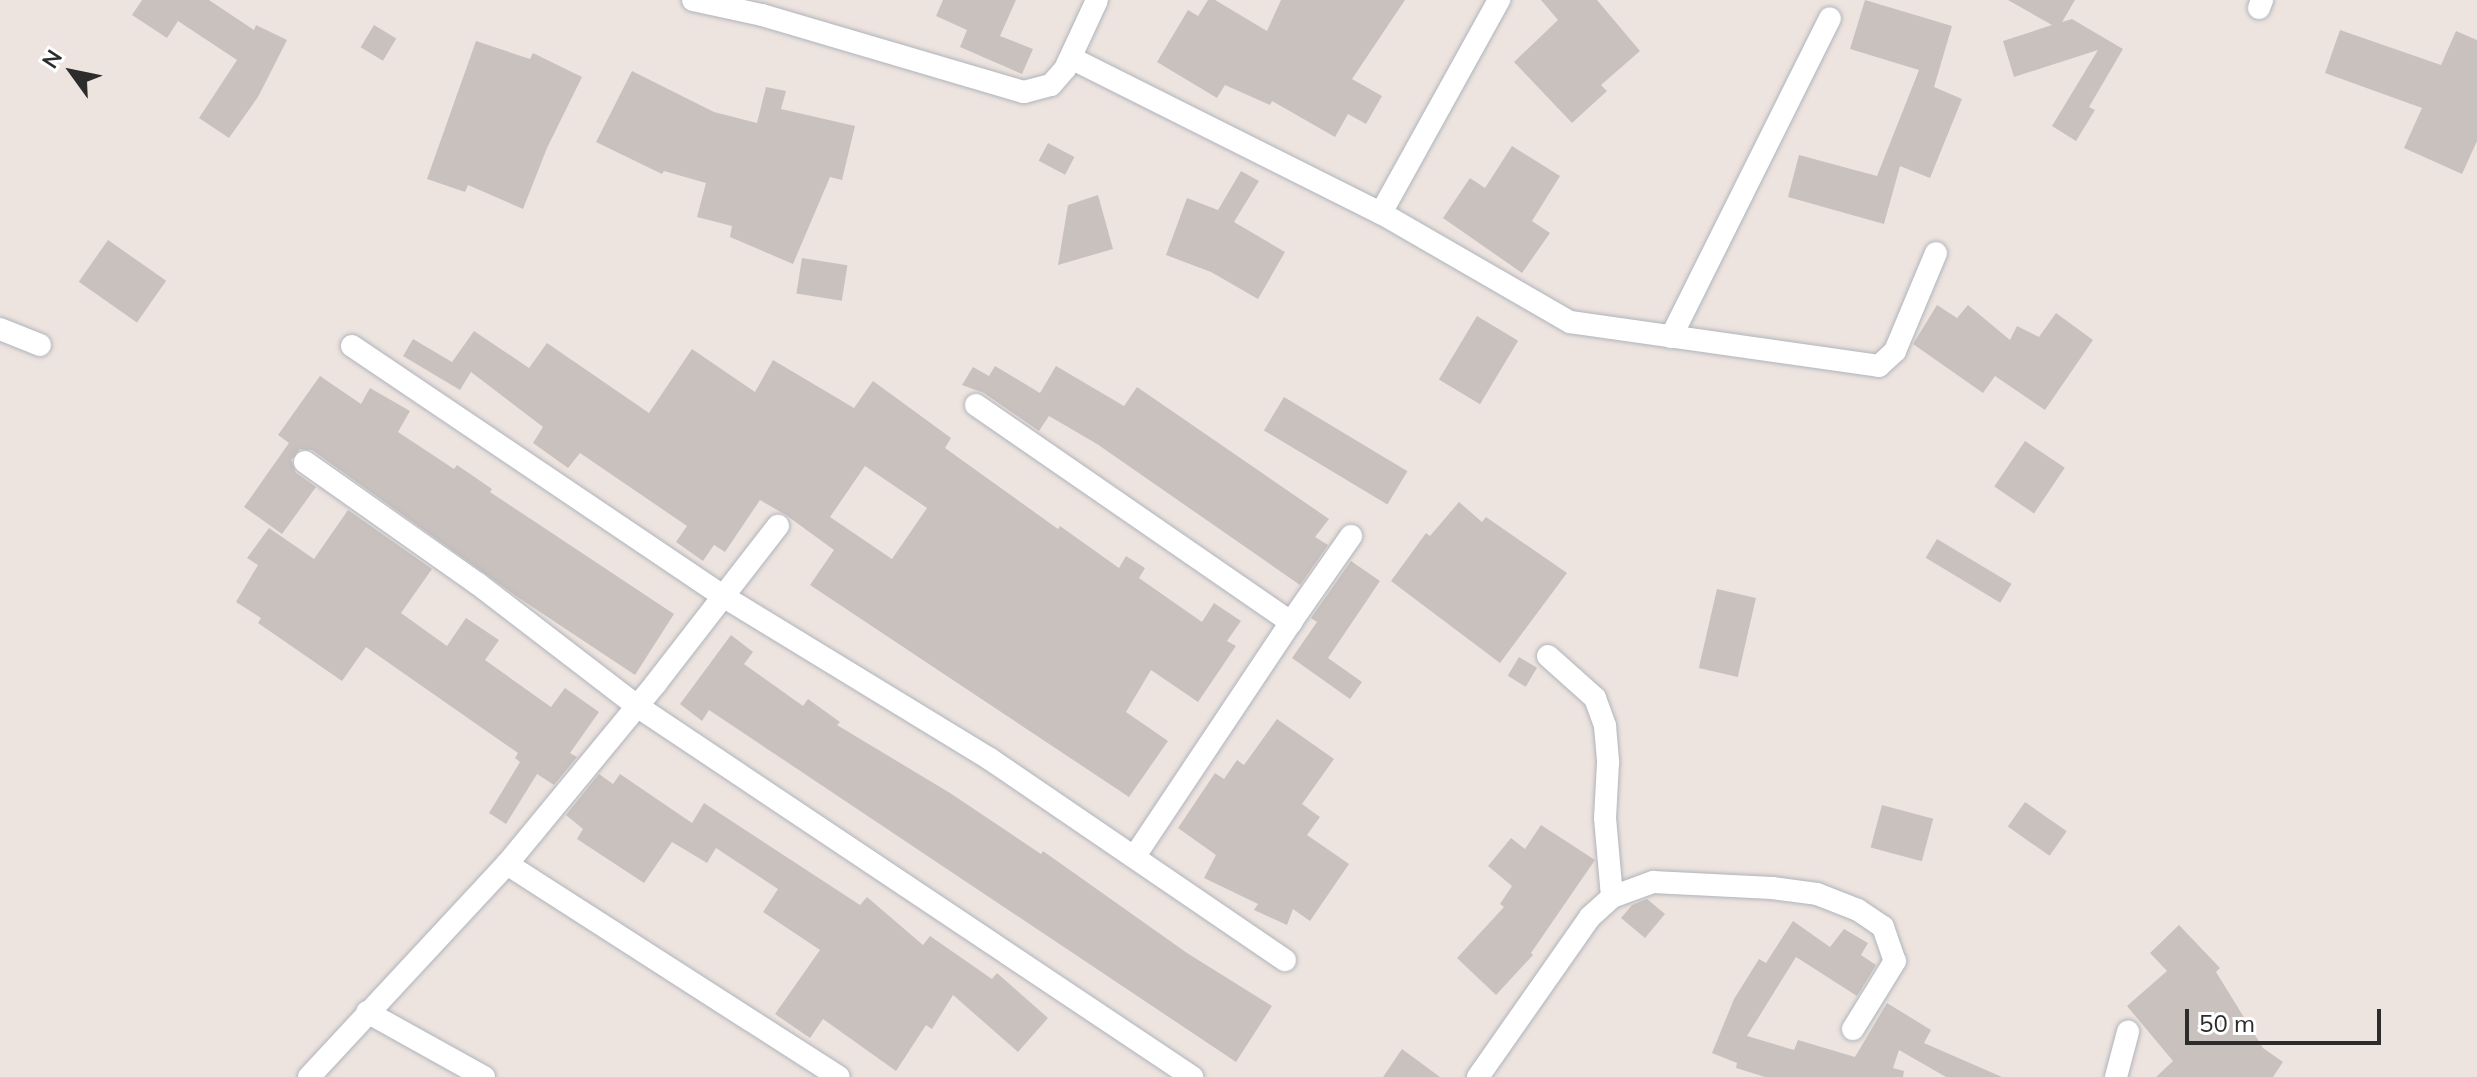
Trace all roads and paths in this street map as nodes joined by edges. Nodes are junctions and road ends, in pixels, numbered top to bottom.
1 (693, 0) edge
2 (1097, 0) edge
3 (1499, 0) edge
4 (1830, 18) dead end
5 (1071, 58) junction
6 (1381, 213) junction
7 (1936, 253) dead end
8 (0, 329) edge
9 (1671, 337) junction
10 (40, 345) dead end
11 (352, 346) dead end
12 (976, 405) dead end
13 (305, 462) dead end
14 (778, 526) dead end
15 (1351, 536) dead end
16 (723, 596) junction
17 (1291, 622) junction
18 (1548, 656) dead end
19 (637, 706) junction
20 (1135, 856) junction
21 (507, 864) junction
22 (1612, 897) junction
23 (1285, 960) dead end
24 (367, 1012) junction
25 (1853, 1029) dead end
26 (2128, 1032) dead end
27 (309, 1077) edge
28 (484, 1077) edge
29 (839, 1077) edge
30 (1192, 1077) edge
31 (1478, 1077) edge
32 (2116, 1077) edge

1 - 5 street
2 - 5 street
3 - 6 street
4 - 9 street
5 - 6 street
6 - 9 street
7 - 9 street
8 - 10 street
11 - 16 street
12 - 17 street
13 - 19 street
14 - 16 street
15 - 17 street
16 - 19 street
16 - 20 street
17 - 20 street
18 - 22 street
19 - 21 street
19 - 30 street
20 - 23 street
21 - 24 street
21 - 29 street
22 - 25 street
22 - 31 street
24 - 27 street
24 - 28 street
26 - 32 street

